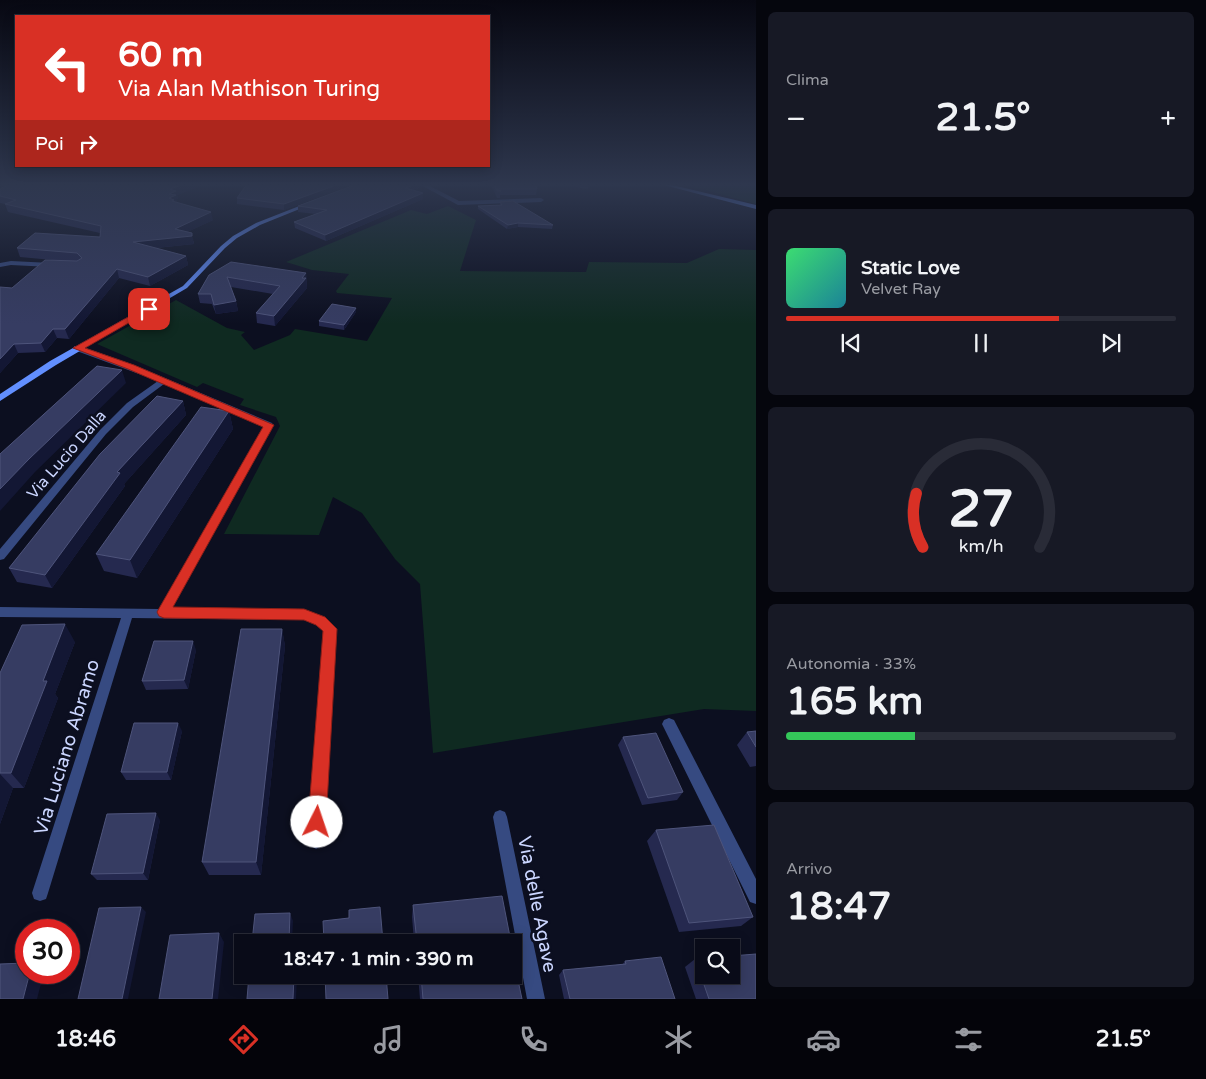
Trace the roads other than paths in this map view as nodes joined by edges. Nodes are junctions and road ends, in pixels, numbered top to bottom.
1 (246, 231) edge
2 (0, 265) edge
3 (60, 265) edge
4 (78, 348) junction
5 (163, 380) junction
6 (0, 398) edge
7 (0, 556) edge
8 (0, 612) edge
9 (164, 612) junction
10 (128, 613) junction
11 (669, 724) dead end
12 (500, 817) dead end
13 (316, 841) dead end
14 (40, 893) dead end
15 (756, 896) edge
16 (536, 999) edge

1 - 4 main road
2 - 3 street
4 - 5 street
4 - 6 main road
5 - 7 street, Via Lucio Dalla
5 - 9 street
8 - 10 street
9 - 10 street
9 - 13 street
10 - 14 street, Via Luciano Abramo
11 - 15 street
12 - 16 street, Via delle Agave

